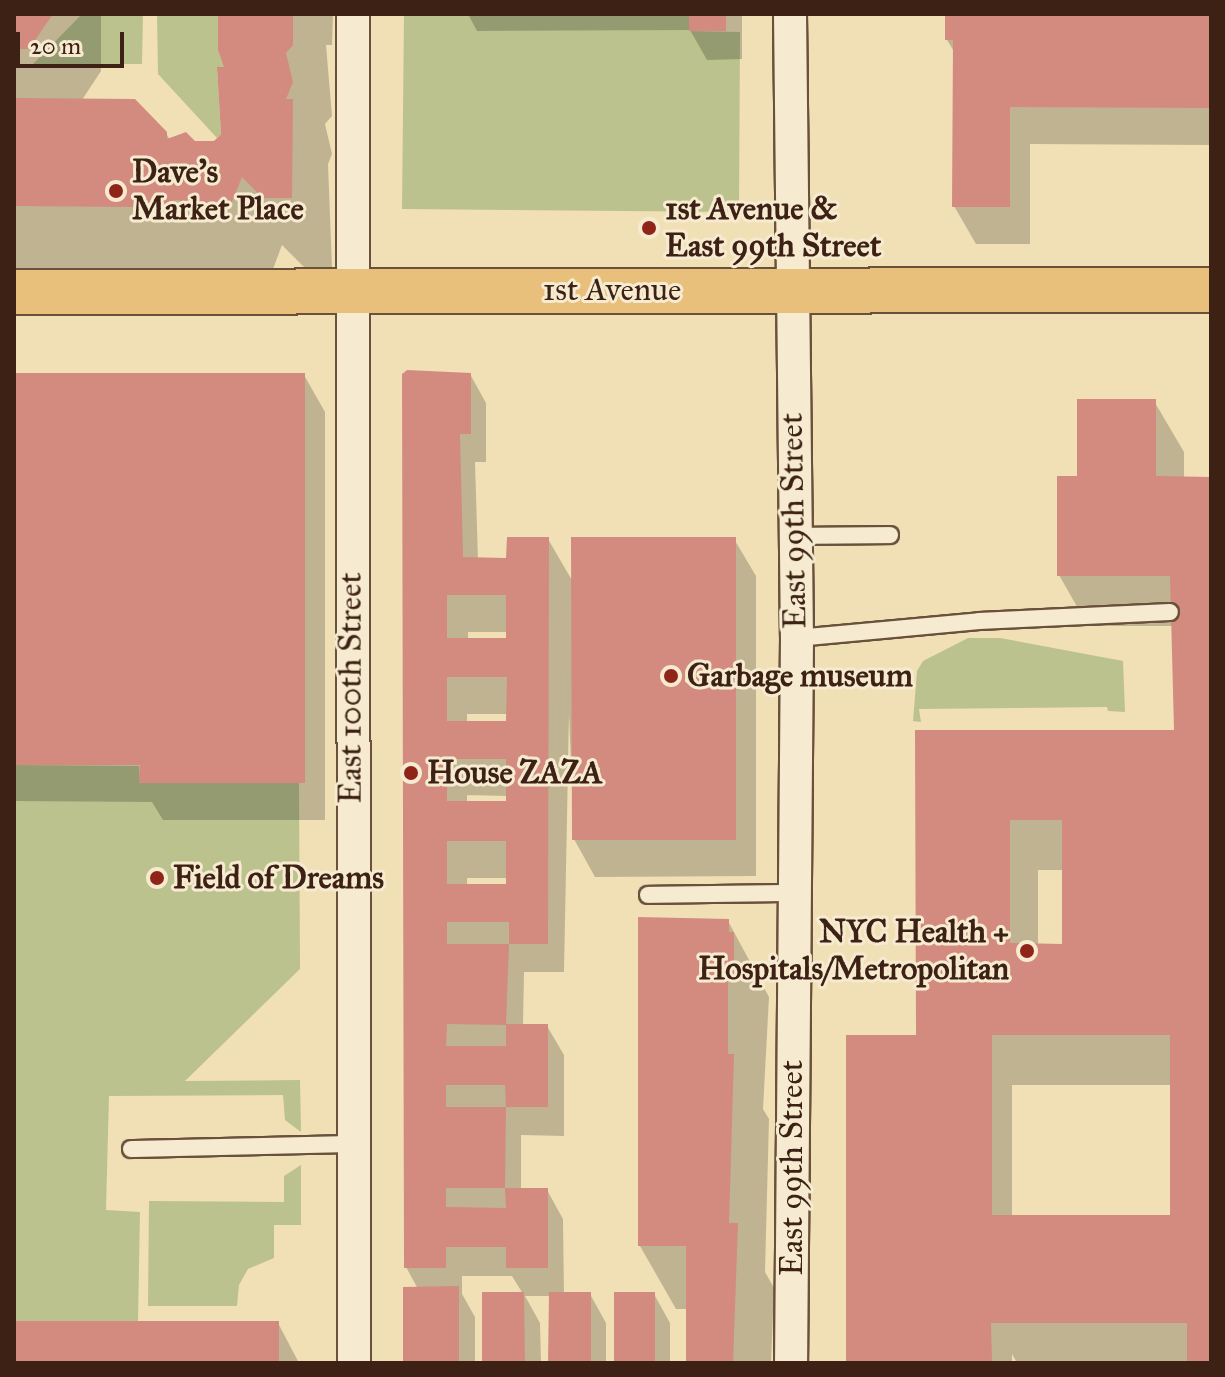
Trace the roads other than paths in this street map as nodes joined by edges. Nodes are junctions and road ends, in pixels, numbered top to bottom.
1 (353, 14) edge
2 (790, 14) edge
3 (350, 289) junction
4 (1211, 290) edge
5 (791, 291) junction
6 (14, 292) edge
7 (890, 535) dead end
8 (795, 536) junction
9 (1170, 612) dead end
10 (797, 638) junction
11 (795, 893) junction
12 (648, 895) dead end
13 (353, 1144) junction
14 (131, 1149) dead end
15 (354, 1363) edge
16 (791, 1363) edge

1 - 3 street, East 100th Street
2 - 5 street, East 99th Street
3 - 5 main road, 1st Avenue
3 - 6 main road, 1st Avenue
3 - 13 street, East 100th Street
4 - 5 main road, 1st Avenue
5 - 8 street, East 99th Street
7 - 8 lane
8 - 10 street, East 99th Street
9 - 10 lane
10 - 11 street, East 99th Street
11 - 12 lane
11 - 16 street, East 99th Street
13 - 14 lane
13 - 15 street, East 100th Street

